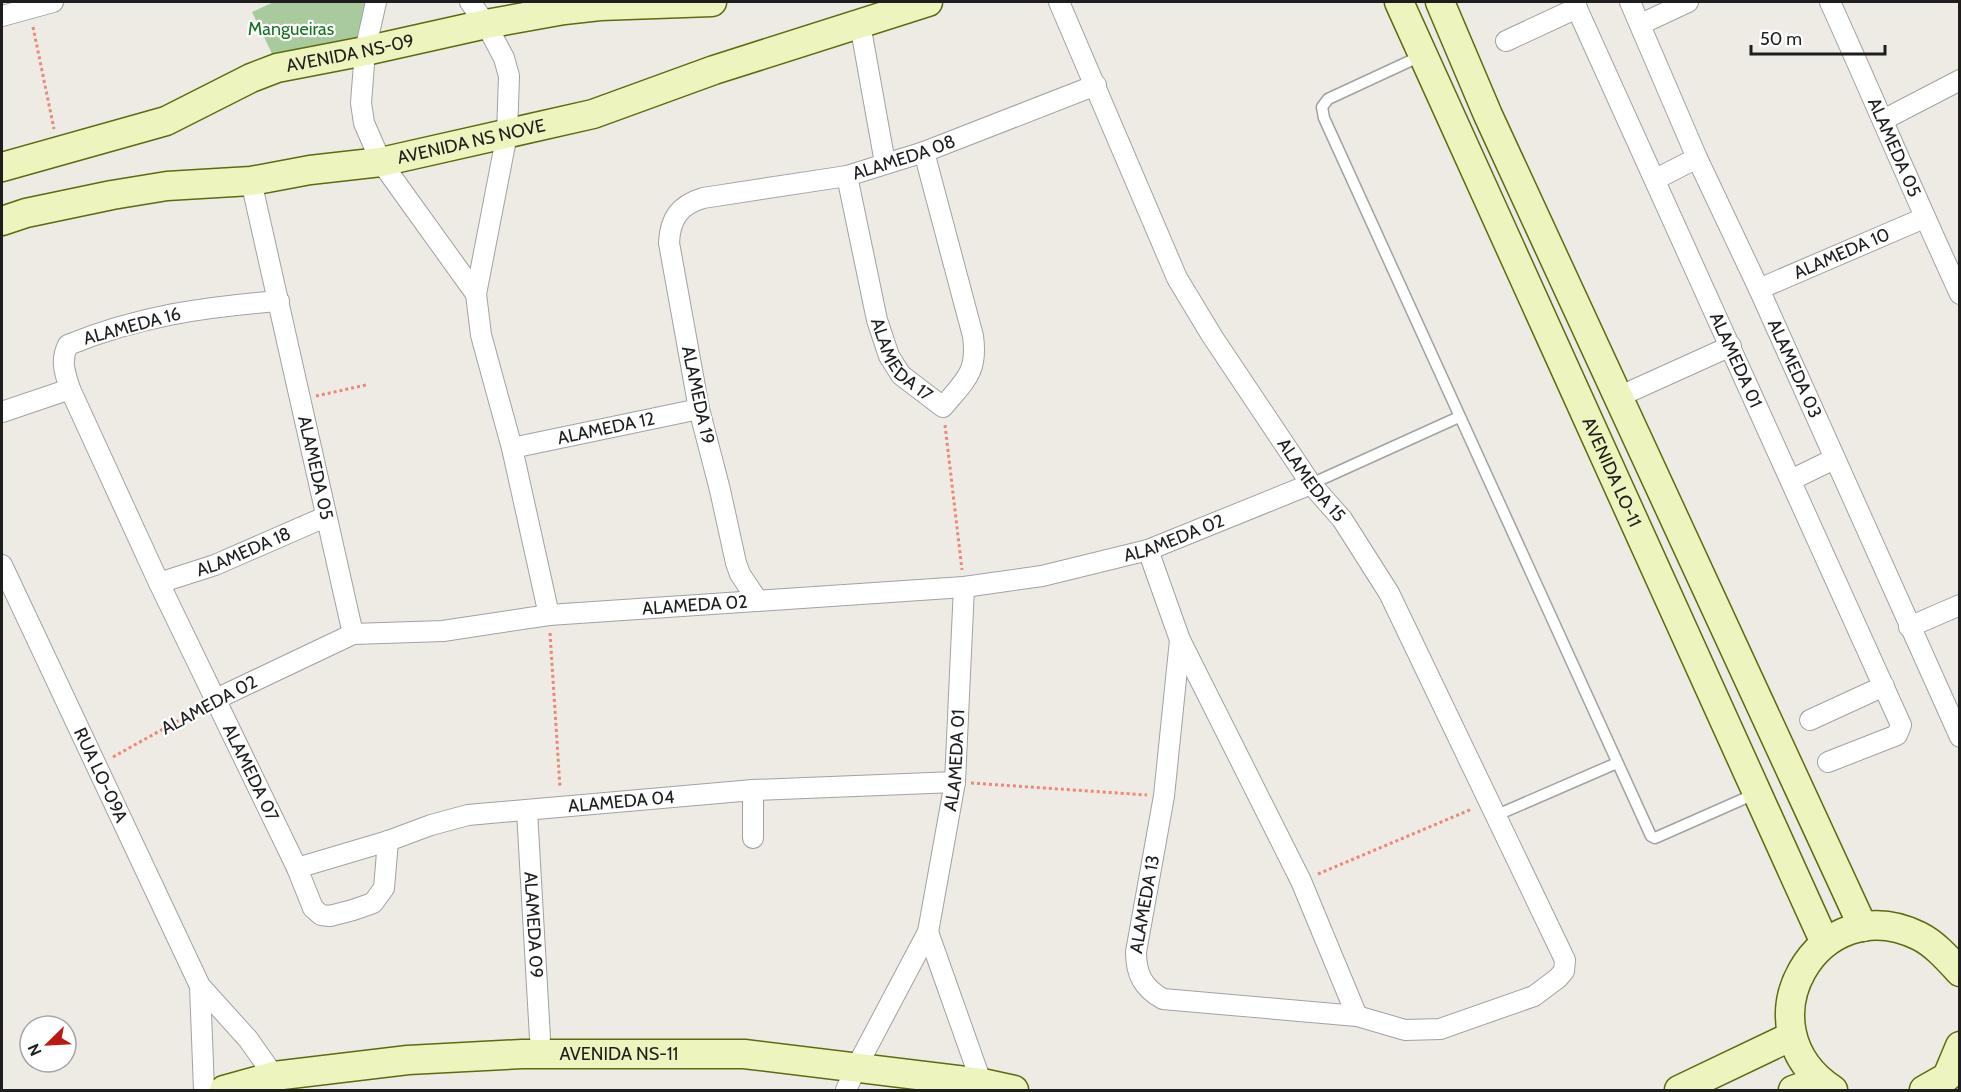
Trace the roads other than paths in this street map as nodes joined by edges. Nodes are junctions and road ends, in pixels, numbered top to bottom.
1 (53, 2) edge
2 (376, 2) edge
3 (712, 2) edge
4 (928, 2) edge
5 (1059, 2) edge
6 (1399, 2) edge
7 (1440, 2) edge
8 (1630, 2) edge
9 (1688, 2) edge
10 (1830, 2) edge
11 (1576, 5) edge
12 (478, 13) edge
13 (2, 16) edge
14 (860, 24) junction
15 (1641, 24) junction
16 (1506, 41) dead end
17 (365, 51) junction
18 (1424, 54) junction
19 (1959, 80) edge
20 (1096, 85) junction
21 (1883, 120) junction
22 (507, 134) junction
23 (924, 152) junction
24 (1697, 158) junction
25 (381, 162) junction
26 (885, 163) junction
27 (2, 167) edge
28 (847, 176) junction
29 (1656, 179) junction
30 (251, 181) junction
31 (703, 198) joint
32 (1924, 218) junction
33 (2, 221) edge
34 (1759, 289) junction
35 (476, 294) junction
36 (1959, 294) edge
37 (279, 301) junction
38 (1731, 346) junction
39 (70, 389) junction
40 (1618, 397) junction
41 (699, 408) junction
42 (2, 412) edge
43 (1459, 417) junction
44 (512, 448) junction
45 (1834, 459) junction
46 (1791, 480) junction
47 (1311, 484) junction
48 (326, 517) junction
49 (1148, 550) junction
50 (2, 565) edge
51 (159, 583) junction
52 (964, 587) junction
53 (758, 601) junction
54 (1959, 605) edge
55 (549, 615) junction
56 (1909, 627) junction
57 (353, 633) junction
58 (1180, 640) junction
59 (1884, 686) junction
60 (216, 699) junction
61 (1810, 720) dead end
62 (1959, 737) edge
63 (1828, 762) dead end
64 (1617, 763) junction
65 (954, 782) junction
66 (753, 790) junction
67 (1757, 793) junction
68 (1494, 808) junction
69 (527, 811) junction
70 (753, 837) dead end
71 (388, 841) junction
72 (297, 868) junction
73 (1863, 927) junction
74 (928, 932) junction
75 (1825, 943) junction
76 (1565, 960) joint
77 (1959, 972) edge
78 (200, 986) junction
79 (1357, 1016) junction
80 (1792, 1036) junction
81 (540, 1038) dead end
82 (1959, 1046) edge
83 (274, 1076) junction
84 (851, 1079) edge
85 (1939, 1086) edge
86 (983, 1087) edge
87 (1815, 1087) edge
88 (204, 1090) edge
89 (224, 1090) edge
90 (1014, 1090) edge
91 (1679, 1090) edge

1 - 13 street
2 - 17 street
3 - 12 street, AVENIDA NS-09
4 - 14 street, AVENIDA NS NOVE
5 - 20 street, ALAMEDA 15
6 - 18 street, AVENIDA LO-11
7 - 40 street, AVENIDA LO-11
8 - 15 street, ALAMEDA 03
9 - 15 street
10 - 21 street, ALAMEDA 05
11 - 16 street
11 - 29 street, ALAMEDA 01
12 - 17 street, AVENIDA NS-09
12 - 22 street
14 - 22 street, AVENIDA NS NOVE
14 - 26 street
15 - 24 street, ALAMEDA 03
17 - 25 street
17 - 27 street, AVENIDA NS-09
18 - 43 lane
18 - 67 street, AVENIDA LO-11
19 - 21 street
20 - 23 street, ALAMEDA 08
20 - 47 street, ALAMEDA 15
21 - 32 street, ALAMEDA 05
22 - 25 street, AVENIDA NS NOVE
22 - 35 street
23 - 26 street, ALAMEDA 08
23 - 28 street, ALAMEDA 17
24 - 29 street
24 - 34 street, ALAMEDA 03
25 - 30 street, AVENIDA NS NOVE
25 - 35 street
26 - 28 street, ALAMEDA 08
28 - 31 street, ALAMEDA 08
29 - 38 street, ALAMEDA 01
30 - 33 street, AVENIDA NS NOVE
30 - 37 street, ALAMEDA 05
31 - 41 street, ALAMEDA 19
32 - 34 street, ALAMEDA 10
32 - 36 street, ALAMEDA 05
34 - 45 street, ALAMEDA 03
35 - 44 street
37 - 39 street, ALAMEDA 16
37 - 48 street, ALAMEDA 05
38 - 40 street
38 - 46 street, ALAMEDA 01
39 - 42 street
39 - 51 street, ALAMEDA 07
40 - 73 street, AVENIDA LO-11
41 - 44 street, ALAMEDA 12
41 - 53 street, ALAMEDA 19
43 - 47 lane
43 - 64 lane
44 - 55 street
45 - 46 street
45 - 56 street, ALAMEDA 03
46 - 59 street, ALAMEDA 01
47 - 49 street, ALAMEDA 02
47 - 68 street, ALAMEDA 15
48 - 51 street, ALAMEDA 18
48 - 57 street, ALAMEDA 05
49 - 52 street, ALAMEDA 02
49 - 58 street, ALAMEDA 13
50 - 78 street, RUA LO-09A
51 - 60 street, ALAMEDA 07
52 - 53 street, ALAMEDA 02
52 - 65 street, ALAMEDA 01
53 - 55 street, ALAMEDA 02
54 - 56 street
55 - 57 street, ALAMEDA 02
56 - 62 street, ALAMEDA 03
57 - 60 street, ALAMEDA 02
58 - 79 street, ALAMEDA 13
58 - 79 street, ALAMEDA 13
59 - 61 street
59 - 63 street, ALAMEDA 01
60 - 72 street, ALAMEDA 07
64 - 67 lane
64 - 68 lane
65 - 66 street, ALAMEDA 04
65 - 74 street, ALAMEDA 01
66 - 69 street, ALAMEDA 04
66 - 70 street
67 - 75 street, AVENIDA LO-11
68 - 76 street, ALAMEDA 15
69 - 71 street, ALAMEDA 04
69 - 81 street, ALAMEDA 09
71 - 72 street, ALAMEDA 04
71 - 72 street, ALAMEDA 07
73 - 75 street
73 - 77 street
74 - 84 street
74 - 86 street
75 - 80 street
76 - 79 street, ALAMEDA 13
78 - 83 street, RUA LO-09A
78 - 88 street, RUA LO-09A
80 - 87 street
80 - 91 street
82 - 85 street
83 - 84 street, AVENIDA NS-11
83 - 89 street, AVENIDA NS-11
84 - 86 street, AVENIDA NS-11
86 - 90 street, AVENIDA NS-11

